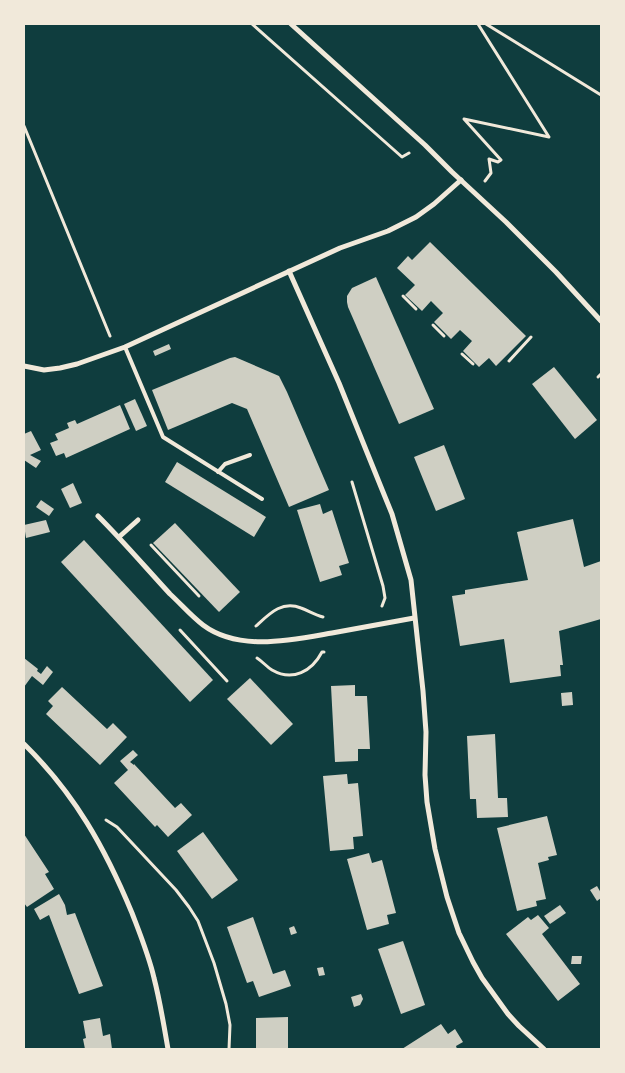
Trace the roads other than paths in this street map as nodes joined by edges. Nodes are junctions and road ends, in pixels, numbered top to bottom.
1 (291, 24) edge
2 (461, 180) junction
3 (289, 271) junction
4 (601, 321) edge
5 (125, 347) junction
6 (24, 366) edge
7 (250, 455) dead end
8 (218, 472) junction
9 (262, 499) dead end
10 (98, 516) dead end
11 (138, 520) dead end
12 (119, 537) junction
13 (414, 618) junction
14 (24, 744) edge
15 (168, 1049) edge
16 (544, 1049) edge

1 - 2 street
2 - 3 street
2 - 4 street
3 - 5 street
3 - 13 street
5 - 6 street
5 - 8 lane
7 - 8 lane
8 - 9 lane
10 - 12 street
11 - 12 street
12 - 13 street
13 - 16 street
14 - 15 street

